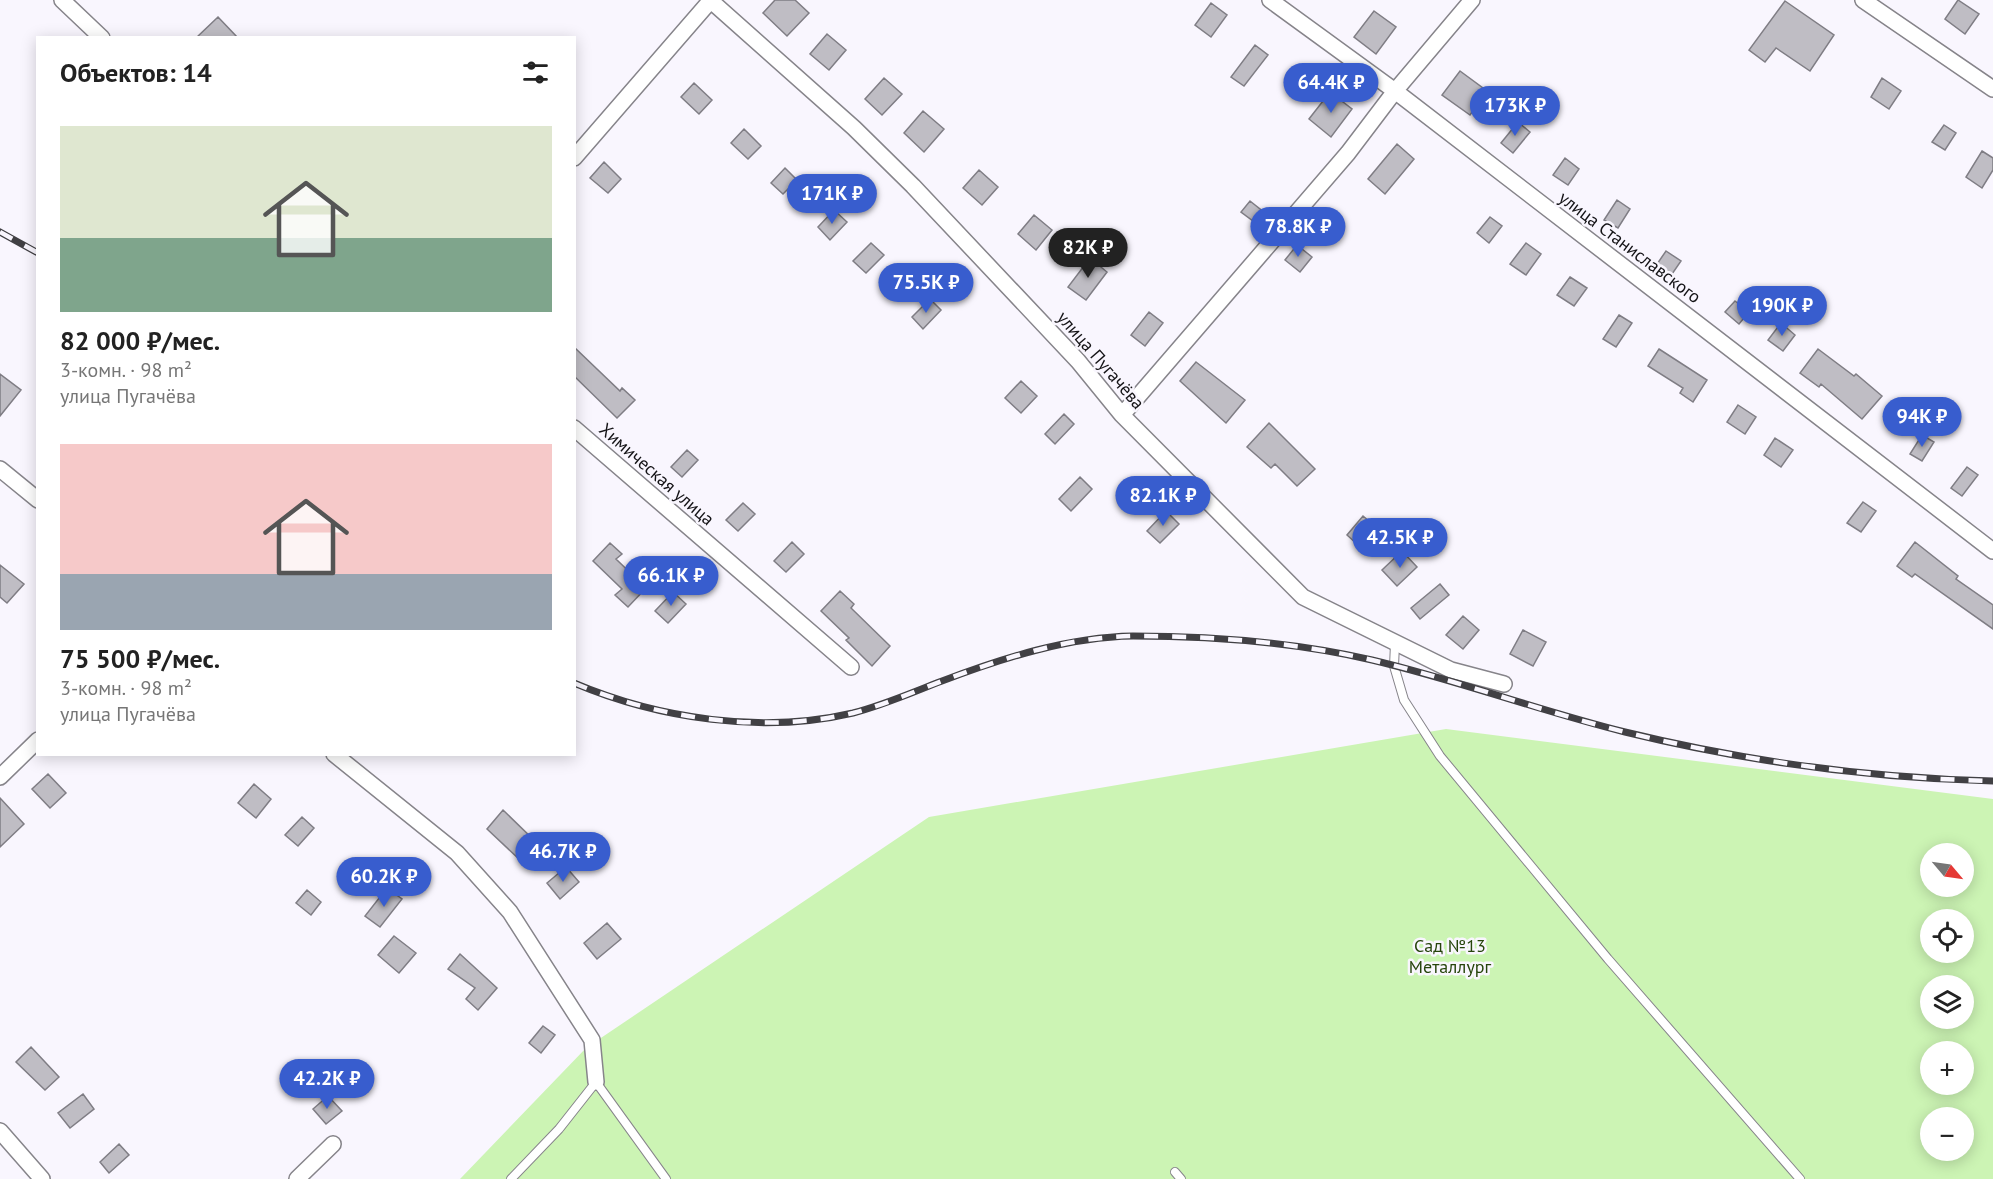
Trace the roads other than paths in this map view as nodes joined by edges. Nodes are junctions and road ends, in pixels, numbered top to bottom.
1 (62, 0) edge
2 (711, 0) edge
3 (1269, 0) edge
4 (1472, 0) edge
5 (1863, 0) edge
6 (100, 36) edge
7 (1993, 89) edge
8 (1395, 91) junction
9 (576, 156) edge
10 (1122, 415) junction
11 (576, 430) edge
12 (0, 469) edge
13 (36, 498) edge
14 (1993, 551) edge
15 (1395, 645) junction
16 (851, 667) dead end
17 (1504, 684) dead end
18 (36, 742) edge
19 (336, 756) edge
20 (0, 777) edge
21 (596, 1082) junction
22 (0, 1131) edge
23 (333, 1144) dead end
24 (1175, 1172) dead end
25 (42, 1179) edge
26 (297, 1179) edge
27 (511, 1179) edge
28 (666, 1179) edge
29 (1181, 1179) edge
30 (1800, 1179) edge

1 - 6 street
2 - 9 street
2 - 10 street, улица Пугачёва
3 - 8 street, улица Станиславского
4 - 8 street
5 - 7 street
8 - 10 street
8 - 14 street, улица Станиславского
10 - 15 street, улица Пугачёва
11 - 16 street, Химическая улица
12 - 13 street
15 - 17 street, улица Пугачёва
15 - 30 lane
18 - 20 street
19 - 21 street
21 - 27 lane
21 - 28 lane
22 - 25 street
23 - 26 street
24 - 29 lane

